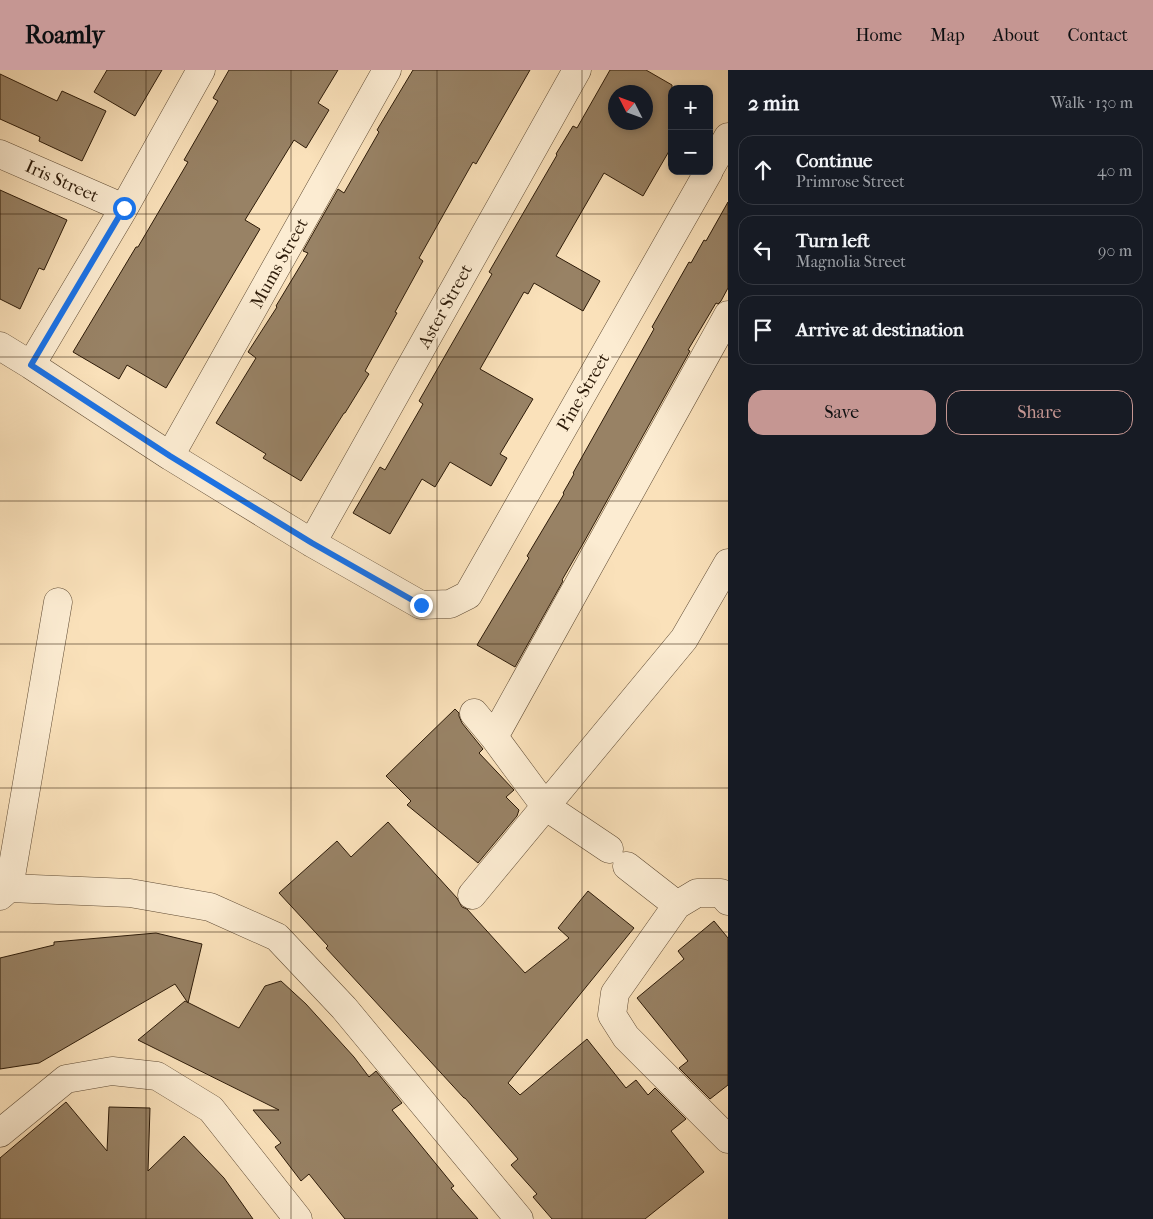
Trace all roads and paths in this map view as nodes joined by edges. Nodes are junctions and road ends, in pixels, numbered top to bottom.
1 (201, 70) edge
2 (387, 70) edge
3 (577, 70) edge
4 (728, 137) edge
5 (0, 154) edge
6 (713, 164) edge
7 (707, 175) edge
8 (124, 208) junction
9 (728, 316) edge
10 (0, 346) edge
11 (31, 365) junction
12 (170, 456) junction
13 (312, 543) junction
14 (728, 563) edge
15 (58, 602) dead end
16 (474, 713) dead end
17 (494, 737) junction
18 (545, 806) junction
19 (4, 892) edge
20 (472, 895) dead end
21 (728, 901) edge
22 (677, 905) junction
23 (0, 1133) edge
24 (728, 1139) edge
25 (298, 1219) edge
26 (519, 1219) edge

1 - 8 street
2 - 12 street, Mums Street
3 - 13 street, Aster Street
4 - 6 street, Pine Street
5 - 8 street, Iris Street
7 - 13 street, Pine Street
8 - 11 street
9 - 17 street
10 - 11 street
11 - 12 street
12 - 13 street
14 - 18 street
15 - 19 street
16 - 17 street
17 - 18 street
18 - 20 street
18 - 22 street
19 - 26 street
21 - 22 street
22 - 24 street
23 - 25 street

